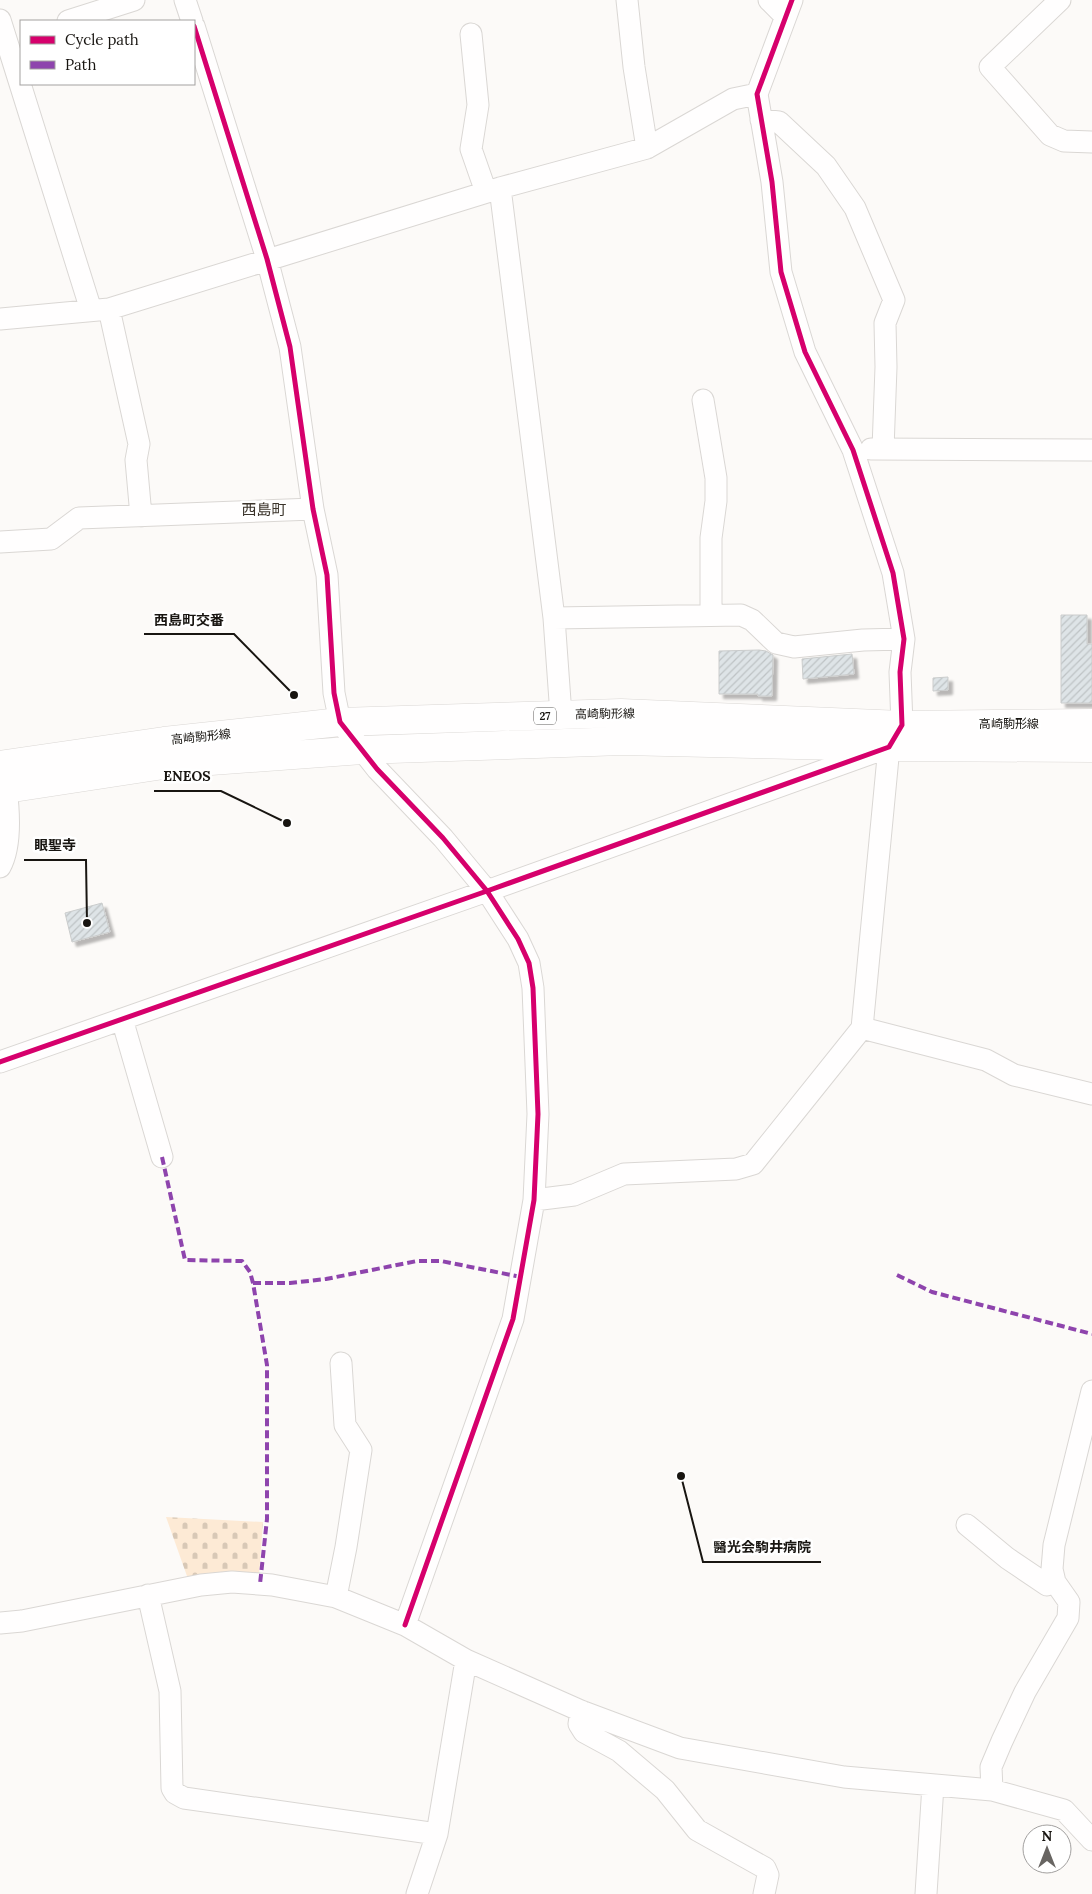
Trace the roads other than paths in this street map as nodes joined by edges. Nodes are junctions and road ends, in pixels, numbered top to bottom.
1 (134, 0) edge
2 (186, 0) edge
3 (627, 0) edge
4 (768, 0) edge
5 (1055, 2) edge
6 (789, 8) edge
7 (0, 20) edge
8 (71, 20) edge
9 (192, 20) edge
10 (195, 29) edge
11 (471, 34) dead end
12 (9, 40) edge
13 (20, 73) edge
14 (24, 85) edge
15 (757, 94) junction
16 (762, 120) junction
17 (1092, 142) edge
18 (647, 148) junction
19 (493, 190) junction
20 (267, 259) junction
21 (100, 310) junction
22 (0, 319) edge
23 (703, 400) dead end
24 (883, 449) junction
25 (853, 450) junction
26 (1092, 450) edge
27 (313, 510) junction
28 (141, 516) junction
29 (0, 542) edge
30 (711, 615) junction
31 (554, 618) junction
32 (904, 638) junction
33 (561, 715) junction
34 (340, 722) junction
35 (1092, 723) edge
36 (895, 736) junction
37 (1092, 748) edge
38 (362, 750) junction
39 (2, 781) edge
40 (0, 867) edge
41 (486, 891) junction
42 (122, 1019) junction
43 (862, 1028) junction
44 (0, 1062) edge
45 (1092, 1094) edge
46 (162, 1157) dead end
47 (534, 1200) junction
48 (341, 1364) dead end
49 (1092, 1391) edge
50 (967, 1525) dead end
51 (1055, 1582) junction
52 (148, 1596) junction
53 (336, 1597) junction
54 (0, 1623) edge
55 (405, 1625) junction
56 (466, 1660) junction
57 (581, 1711) junction
58 (933, 1785) junction
59 (992, 1790) junction
60 (437, 1834) junction
61 (1092, 1840) edge
62 (418, 1894) edge
63 (764, 1894) edge
64 (926, 1894) edge

1 - 8 street
2 - 9 street
3 - 18 street
4 - 6 street
5 - 17 street
6 - 15 street
7 - 12 street
10 - 20 street
11 - 19 street
12 - 13 street
14 - 21 street
15 - 16 street
15 - 18 street
16 - 24 street
16 - 25 street
18 - 19 street
19 - 20 street
19 - 31 street
20 - 21 street
20 - 27 street
21 - 22 street
21 - 28 street
23 - 30 street
24 - 25 street
24 - 26 street
25 - 32 street
27 - 28 street
27 - 34 street
28 - 29 street
30 - 31 street
30 - 32 street
31 - 33 street
32 - 36 street
33 - 34 main road, 高崎駒形線 / 27
33 - 36 main road, 高崎駒形線 / 27
34 - 38 street
34 - 39 main road, 高崎駒形線 / 27
35 - 36 main road, 高崎駒形線 / 27
36 - 37 main road, 高崎駒形線 / 27
36 - 38 main road, 高崎駒形線 / 27
36 - 41 street
36 - 43 street
38 - 39 main road, 高崎駒形線 / 27
38 - 41 street
39 - 40 street
41 - 42 street
41 - 47 street
42 - 44 street
42 - 46 street
43 - 45 street
43 - 47 street
47 - 55 street
48 - 53 street
49 - 51 street
50 - 51 street
51 - 59 street
52 - 53 street
52 - 54 street
52 - 60 street
53 - 55 street
55 - 56 street
56 - 57 street
56 - 60 street
57 - 58 street
57 - 63 street
58 - 59 street
58 - 64 street
59 - 61 street
60 - 62 street

